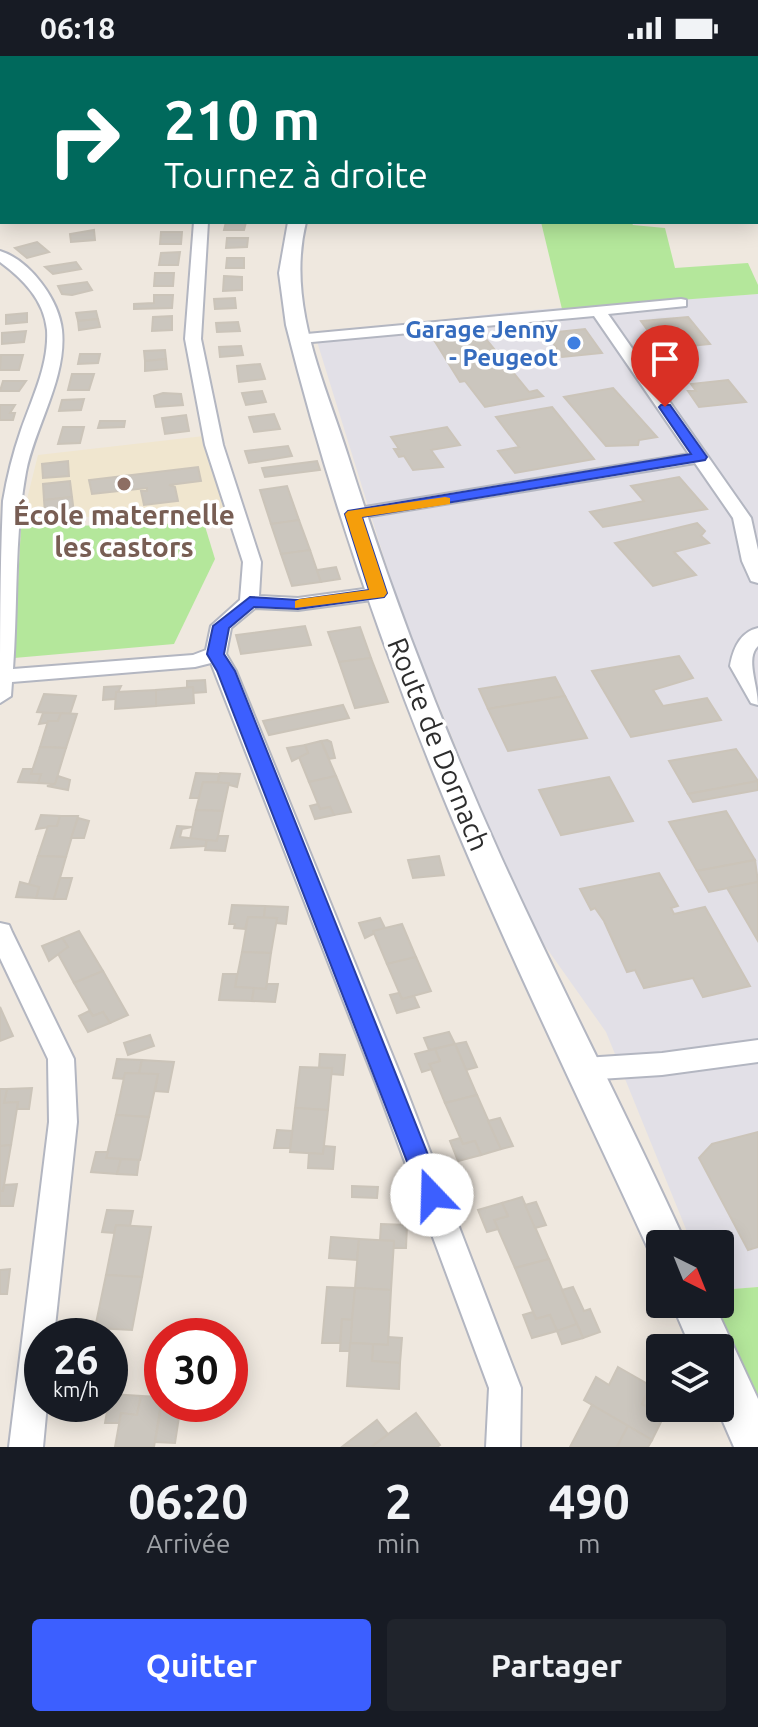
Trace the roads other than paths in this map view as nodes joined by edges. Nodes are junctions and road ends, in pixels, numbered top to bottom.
1 (201, 224) edge
2 (296, 224) edge
3 (0, 255) edge
4 (681, 303) dead end
5 (597, 309) junction
6 (301, 338) junction
7 (700, 457) junction
8 (353, 514) junction
9 (758, 577) edge
10 (379, 593) junction
11 (250, 602) junction
12 (758, 634) edge
13 (216, 654) junction
14 (1, 686) edge
15 (758, 698) edge
16 (0, 932) edge
17 (758, 1051) edge
18 (584, 1069) junction
19 (659, 1230) edge
20 (734, 1395) edge
21 (26, 1447) edge
22 (503, 1447) edge
23 (757, 1447) edge

1 - 11 street
2 - 6 main road, Route de Dornach
3 - 14 street
4 - 5 street
5 - 6 street
5 - 7 street
6 - 8 main road, Route de Dornach
7 - 8 street
7 - 9 street
8 - 10 main road, Route de Dornach
10 - 11 street
10 - 18 main road, Route de Dornach
11 - 13 street
12 - 15 street
13 - 14 street
13 - 22 street
16 - 21 street
17 - 18 street
18 - 19 main road, Route de Dornach
20 - 23 main road

